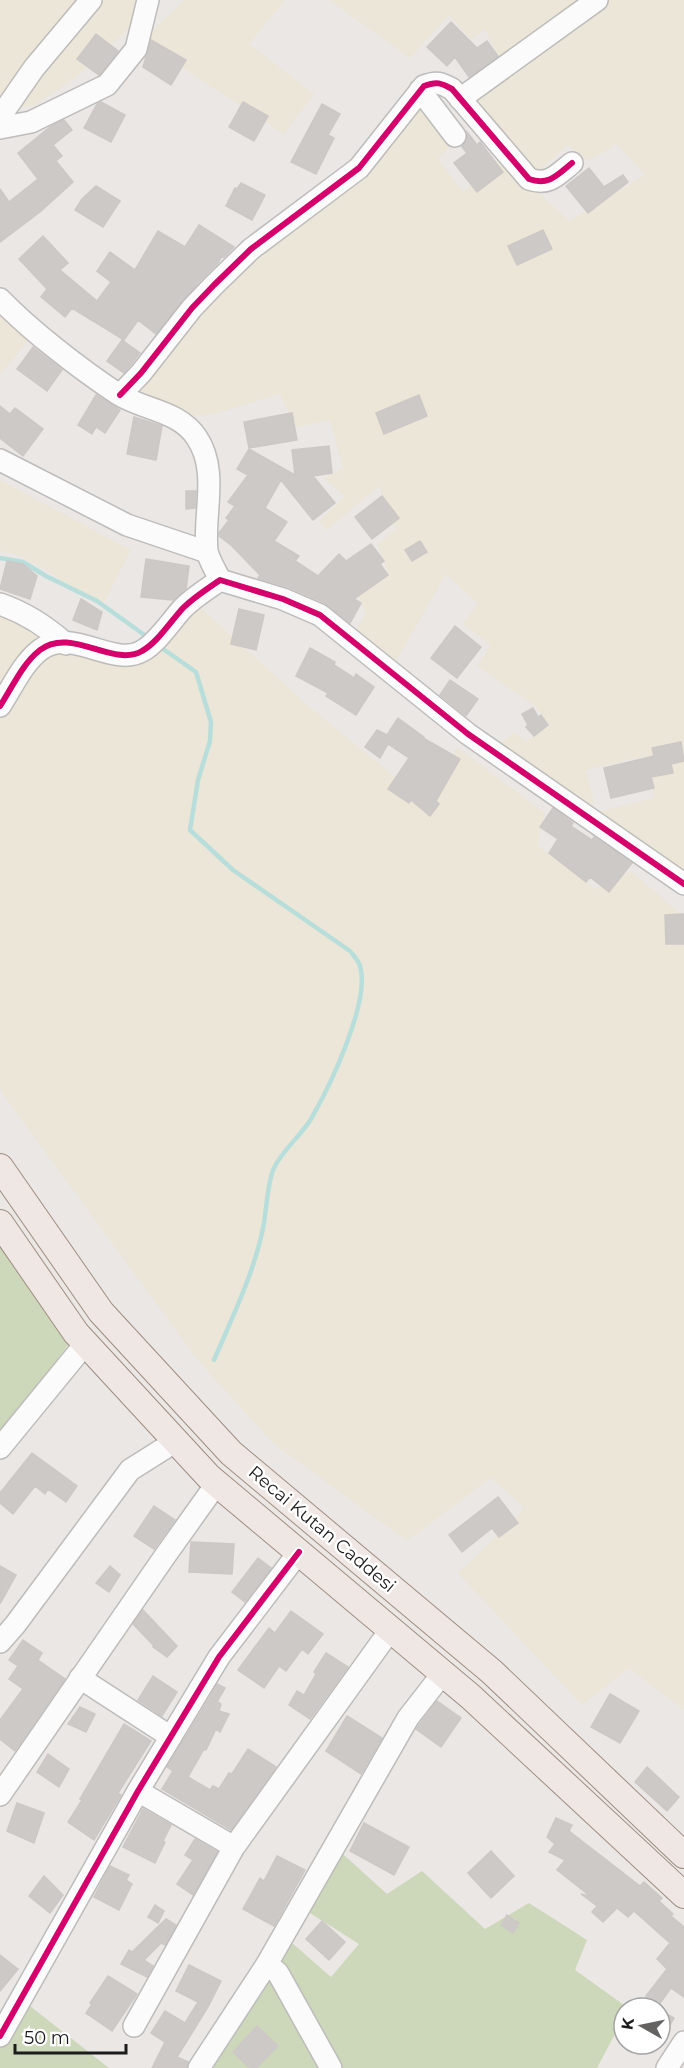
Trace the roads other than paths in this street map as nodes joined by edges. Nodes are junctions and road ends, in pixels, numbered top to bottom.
1 (91, 0) edge
2 (148, 0) edge
3 (597, 0) edge
4 (420, 90) junction
5 (460, 99) junction
6 (0, 117) edge
7 (0, 128) edge
8 (454, 136) dead end
9 (572, 164) dead end
10 (0, 299) edge
11 (120, 395) junction
12 (0, 460) edge
13 (207, 552) junction
14 (220, 580) junction
15 (0, 604) edge
16 (66, 644) junction
17 (0, 706) edge
18 (684, 884) edge
19 (0, 1167) edge
20 (0, 1223) edge
21 (86, 1343) junction
22 (176, 1441) junction
23 (0, 1448) edge
24 (217, 1483) junction
25 (299, 1552) junction
26 (391, 1629) junction
27 (0, 1642) edge
28 (443, 1673) junction
29 (80, 1678) junction
30 (171, 1737) junction
31 (138, 1791) junction
32 (0, 1795) edge
33 (234, 1847) junction
34 (684, 1855) edge
35 (684, 1895) edge
36 (267, 1964) junction
37 (134, 2026) dead end
38 (0, 2036) edge
39 (684, 2042) edge
40 (199, 2068) edge
41 (331, 2068) edge
42 (667, 2068) edge

1 - 6 street
2 - 7 street
3 - 5 street
4 - 5 street
4 - 8 street
4 - 11 street
5 - 9 street
10 - 11 street
11 - 13 street
12 - 13 street
13 - 14 street
14 - 16 street
14 - 18 street
15 - 16 street
16 - 17 street
19 - 34 main road, Recai Kutan Caddesi
20 - 21 main road, Recai Kutan Caddesi
21 - 22 main road, Recai Kutan Caddesi
21 - 23 street
22 - 24 main road, Recai Kutan Caddesi
22 - 27 street
24 - 25 main road, Recai Kutan Caddesi
24 - 29 street
25 - 26 main road, Recai Kutan Caddesi
25 - 30 street
26 - 28 main road, Recai Kutan Caddesi
26 - 33 street
28 - 35 main road, Recai Kutan Caddesi
28 - 36 street
29 - 30 street
29 - 32 street
30 - 31 street
31 - 33 street
31 - 38 street
33 - 37 street
36 - 40 street
36 - 41 street
39 - 42 street

